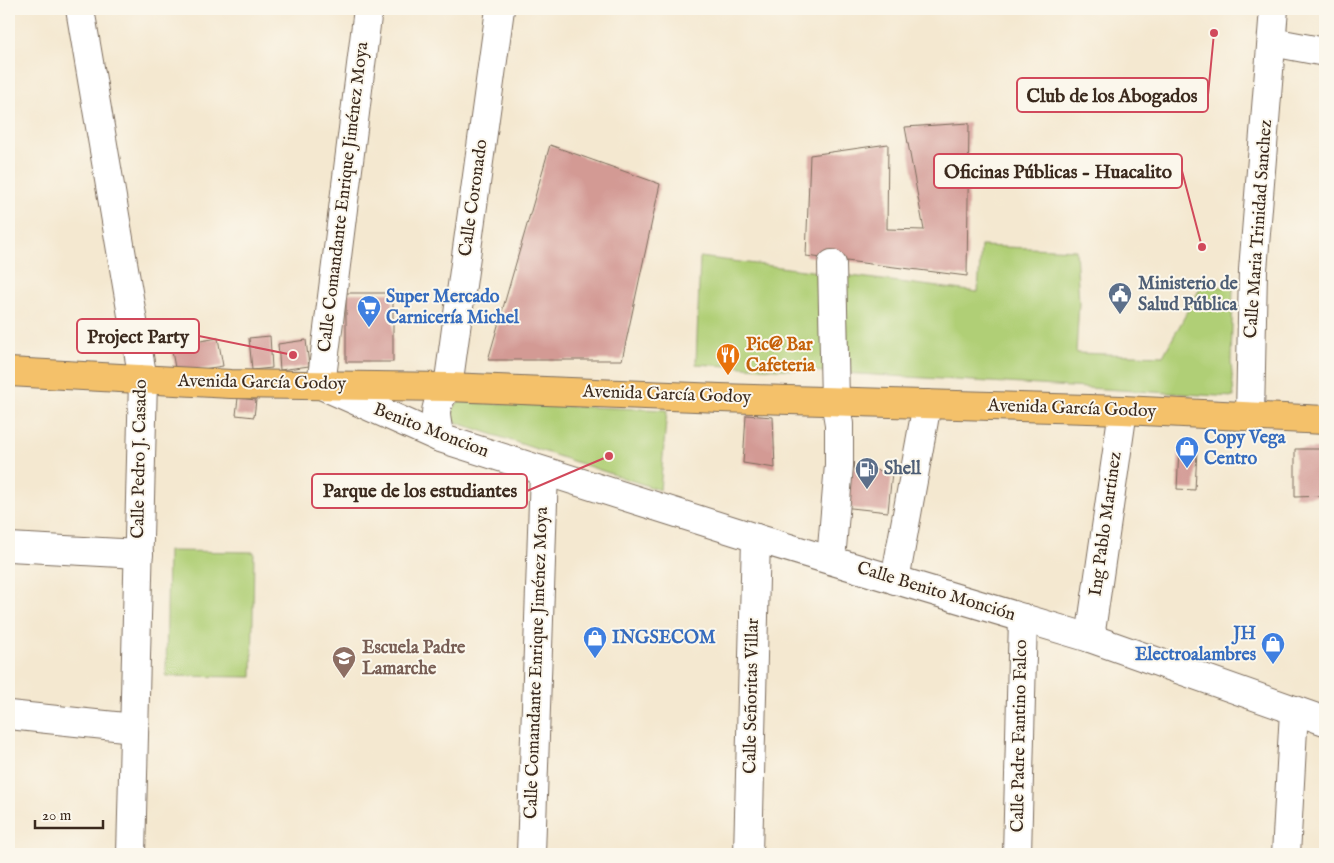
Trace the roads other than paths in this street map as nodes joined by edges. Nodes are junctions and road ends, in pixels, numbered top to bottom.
1 (80, 9) edge
2 (368, 9) edge
3 (500, 9) edge
4 (1274, 9) edge
5 (1272, 42) junction
6 (1325, 52) edge
7 (832, 264) dead end
8 (9, 372) edge
9 (144, 380) junction
10 (321, 385) junction
11 (448, 387) junction
12 (835, 401) junction
13 (927, 404) junction
14 (1123, 410) junction
15 (1250, 416) junction
16 (1325, 420) edge
17 (440, 438) junction
18 (544, 472) junction
19 (756, 538) junction
20 (9, 547) edge
21 (139, 554) junction
22 (831, 560) junction
23 (896, 580) junction
24 (1023, 618) junction
25 (1090, 638) junction
26 (1294, 711) junction
27 (9, 715) edge
28 (1325, 721) edge
29 (134, 728) junction
30 (131, 854) edge
31 (531, 854) edge
32 (748, 854) edge
33 (1017, 854) edge
34 (1286, 854) edge

1 - 9 street, Calle Pedro J. Casado
2 - 10 street, Calle Comandante Enrique Jiménez Moya
3 - 11 street, Calle Coronado
4 - 5 street, Calle Maria Trinidad Sanchez
5 - 6 street
5 - 15 street, Calle Maria Trinidad Sanchez
7 - 12 street
8 - 9 main road, Avenida García Godoy
9 - 10 main road, Avenida García Godoy
9 - 21 street, Calle Pedro J. Casado
10 - 11 main road, Avenida García Godoy
10 - 17 street, Benito Moncion
11 - 12 main road, Avenida García Godoy
11 - 17 street, Calle Coronado
12 - 13 main road, Avenida García Godoy
12 - 22 street
13 - 14 main road, Avenida García Godoy
13 - 23 street
14 - 15 main road, Avenida García Godoy
14 - 25 street, Ing Pablo Martinez
15 - 16 main road, Avenida García Godoy
17 - 18 street, Benito Moncion
18 - 19 street, Calle Benito Monción
18 - 31 street, Calle Comandante Enrique Jiménez Moya
19 - 22 street, Calle Benito Monción
19 - 32 street, Calle Señoritas Villar
20 - 21 street
21 - 29 street, Calle Pedro J. Casado
22 - 23 street, Calle Benito Monción
23 - 24 street, Calle Benito Monción
24 - 25 street, Calle Benito Monción
24 - 33 street, Calle Padre Fantino Falco
25 - 26 street, Calle Benito Monción
26 - 28 street, Calle Benito Monción
26 - 34 street
27 - 29 street
29 - 30 street, Calle Pedro J. Casado

